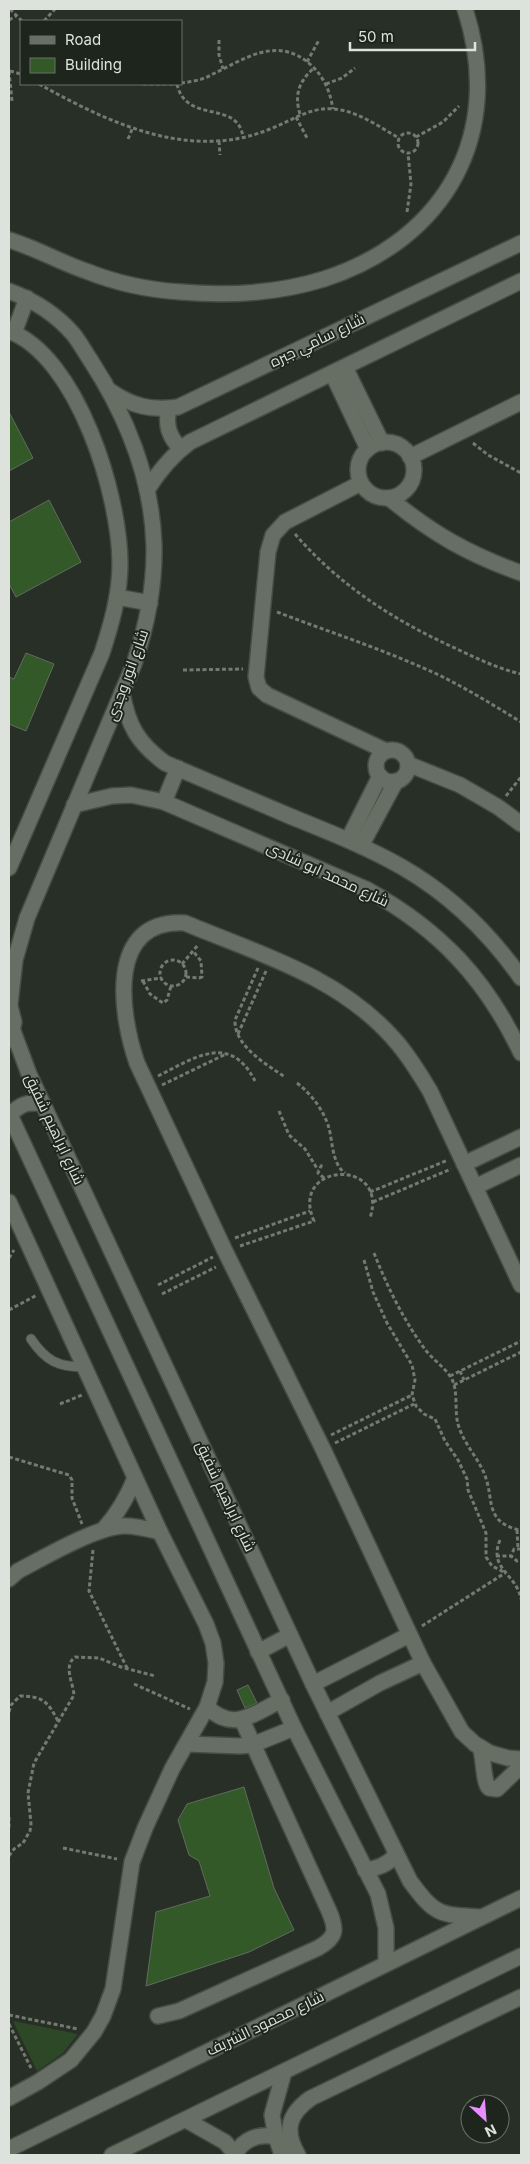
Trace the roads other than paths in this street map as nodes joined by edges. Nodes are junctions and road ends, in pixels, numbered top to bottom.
1 (465, 9) edge
2 (9, 240) edge
3 (521, 243) edge
4 (521, 281) edge
5 (9, 291) edge
6 (27, 298) junction
7 (12, 332) edge
8 (338, 370) junction
9 (110, 391) junction
10 (521, 402) edge
11 (169, 408) junction
12 (375, 446) junction
13 (180, 449) junction
14 (410, 457) junction
15 (361, 483) junction
16 (147, 490) junction
17 (389, 498) junction
18 (521, 573) edge
19 (117, 597) junction
20 (150, 603) junction
21 (122, 692) junction
22 (386, 751) junction
23 (408, 764) junction
24 (178, 768) junction
25 (380, 776) junction
26 (396, 782) junction
27 (164, 802) junction
28 (74, 805) junction
29 (521, 824) edge
30 (355, 843) junction
31 (9, 868) edge
32 (521, 978) edge
33 (9, 1003) edge
34 (11, 1037) edge
35 (521, 1053) edge
36 (43, 1104) junction
37 (9, 1114) edge
38 (521, 1137) edge
39 (462, 1159) junction
40 (521, 1165) edge
41 (475, 1187) junction
42 (9, 1202) edge
43 (12, 1217) edge
44 (521, 1285) edge
45 (31, 1339) dead end
46 (84, 1367) junction
47 (135, 1478) junction
48 (104, 1529) junction
49 (160, 1532) junction
50 (9, 1579) edge
51 (290, 1635) junction
52 (409, 1635) junction
53 (258, 1652) junction
54 (423, 1663) junction
55 (313, 1684) junction
56 (282, 1700) junction
57 (204, 1711) junction
58 (327, 1713) junction
59 (242, 1720) junction
60 (294, 1728) junction
61 (187, 1744) junction
62 (252, 1744) junction
63 (480, 1746) junction
64 (521, 1759) edge
65 (521, 1766) edge
66 (396, 1855) junction
67 (365, 1870) junction
68 (521, 1898) edge
69 (481, 1917) junction
70 (521, 1956) edge
71 (386, 1964) junction
72 (521, 1997) edge
73 (158, 2016) dead end
74 (284, 2072) junction
75 (9, 2098) edge
76 (186, 2120) junction
77 (276, 2137) junction
78 (9, 2149) edge
79 (112, 2155) edge
80 (236, 2155) edge
81 (282, 2155) edge
82 (298, 2155) edge

1 - 2 street
3 - 11 street, شارع سامي جبره
4 - 8 street
5 - 6 street, شارع انور وجدى
6 - 7 street
6 - 9 street, شارع انور وجدى
7 - 19 street, شارع انور وجدى
8 - 12 street
8 - 13 street
9 - 11 street, شارع سامي جبره
9 - 16 street, شارع انور وجدى
10 - 14 street
11 - 13 street
12 - 14 street
12 - 15 street
13 - 16 street
14 - 17 street
15 - 17 street
15 - 22 street
16 - 20 street, شارع انور وجدى
17 - 18 street
19 - 20 street
19 - 31 street, شارع انور وجدى
20 - 21 street, شارع انور وجدى
21 - 24 street
21 - 28 street, شارع انور وجدى
22 - 23 street
22 - 25 street
23 - 26 street
23 - 29 street
24 - 27 street
24 - 30 street
25 - 26 street
25 - 30 street
26 - 30 street
27 - 28 street, شارع محمد ابو شادى
27 - 35 street, شارع محمد ابو شادى
28 - 33 street, شارع انور وجدى
30 - 32 street
33 - 34 street, شارع ابراهيم شفيق
34 - 36 street, شارع ابراهيم شفيق
36 - 37 street
36 - 51 street, شارع ابراهيم شفيق
37 - 53 street
38 - 39 street
39 - 41 street
39 - 52 street
40 - 41 street
41 - 44 street
42 - 43 street
43 - 46 street
45 - 46 lane
46 - 47 street
47 - 48 street
47 - 49 street
48 - 49 street
48 - 50 street
49 - 57 street
51 - 53 street
51 - 55 street, شارع ابراهيم شفيق
52 - 54 street
52 - 55 street
53 - 56 street
54 - 58 street
54 - 63 street
55 - 58 street, شارع ابراهيم شفيق
56 - 59 street
56 - 60 street
57 - 59 street
57 - 61 street
58 - 66 street, شارع ابراهيم شفيق
59 - 62 street
60 - 62 street
60 - 67 street
61 - 62 street
61 - 75 street
62 - 73 street
63 - 64 street
63 - 65 street
66 - 67 street
66 - 69 street, شارع ابراهيم شفيق
67 - 71 street
68 - 69 street, شارع محمود الشريف
69 - 71 street, شارع محمود الشريف
70 - 74 street
71 - 78 street, شارع محمود الشريف
72 - 82 street
74 - 76 street
74 - 77 street
76 - 79 street
76 - 80 street
77 - 80 street
77 - 81 street

